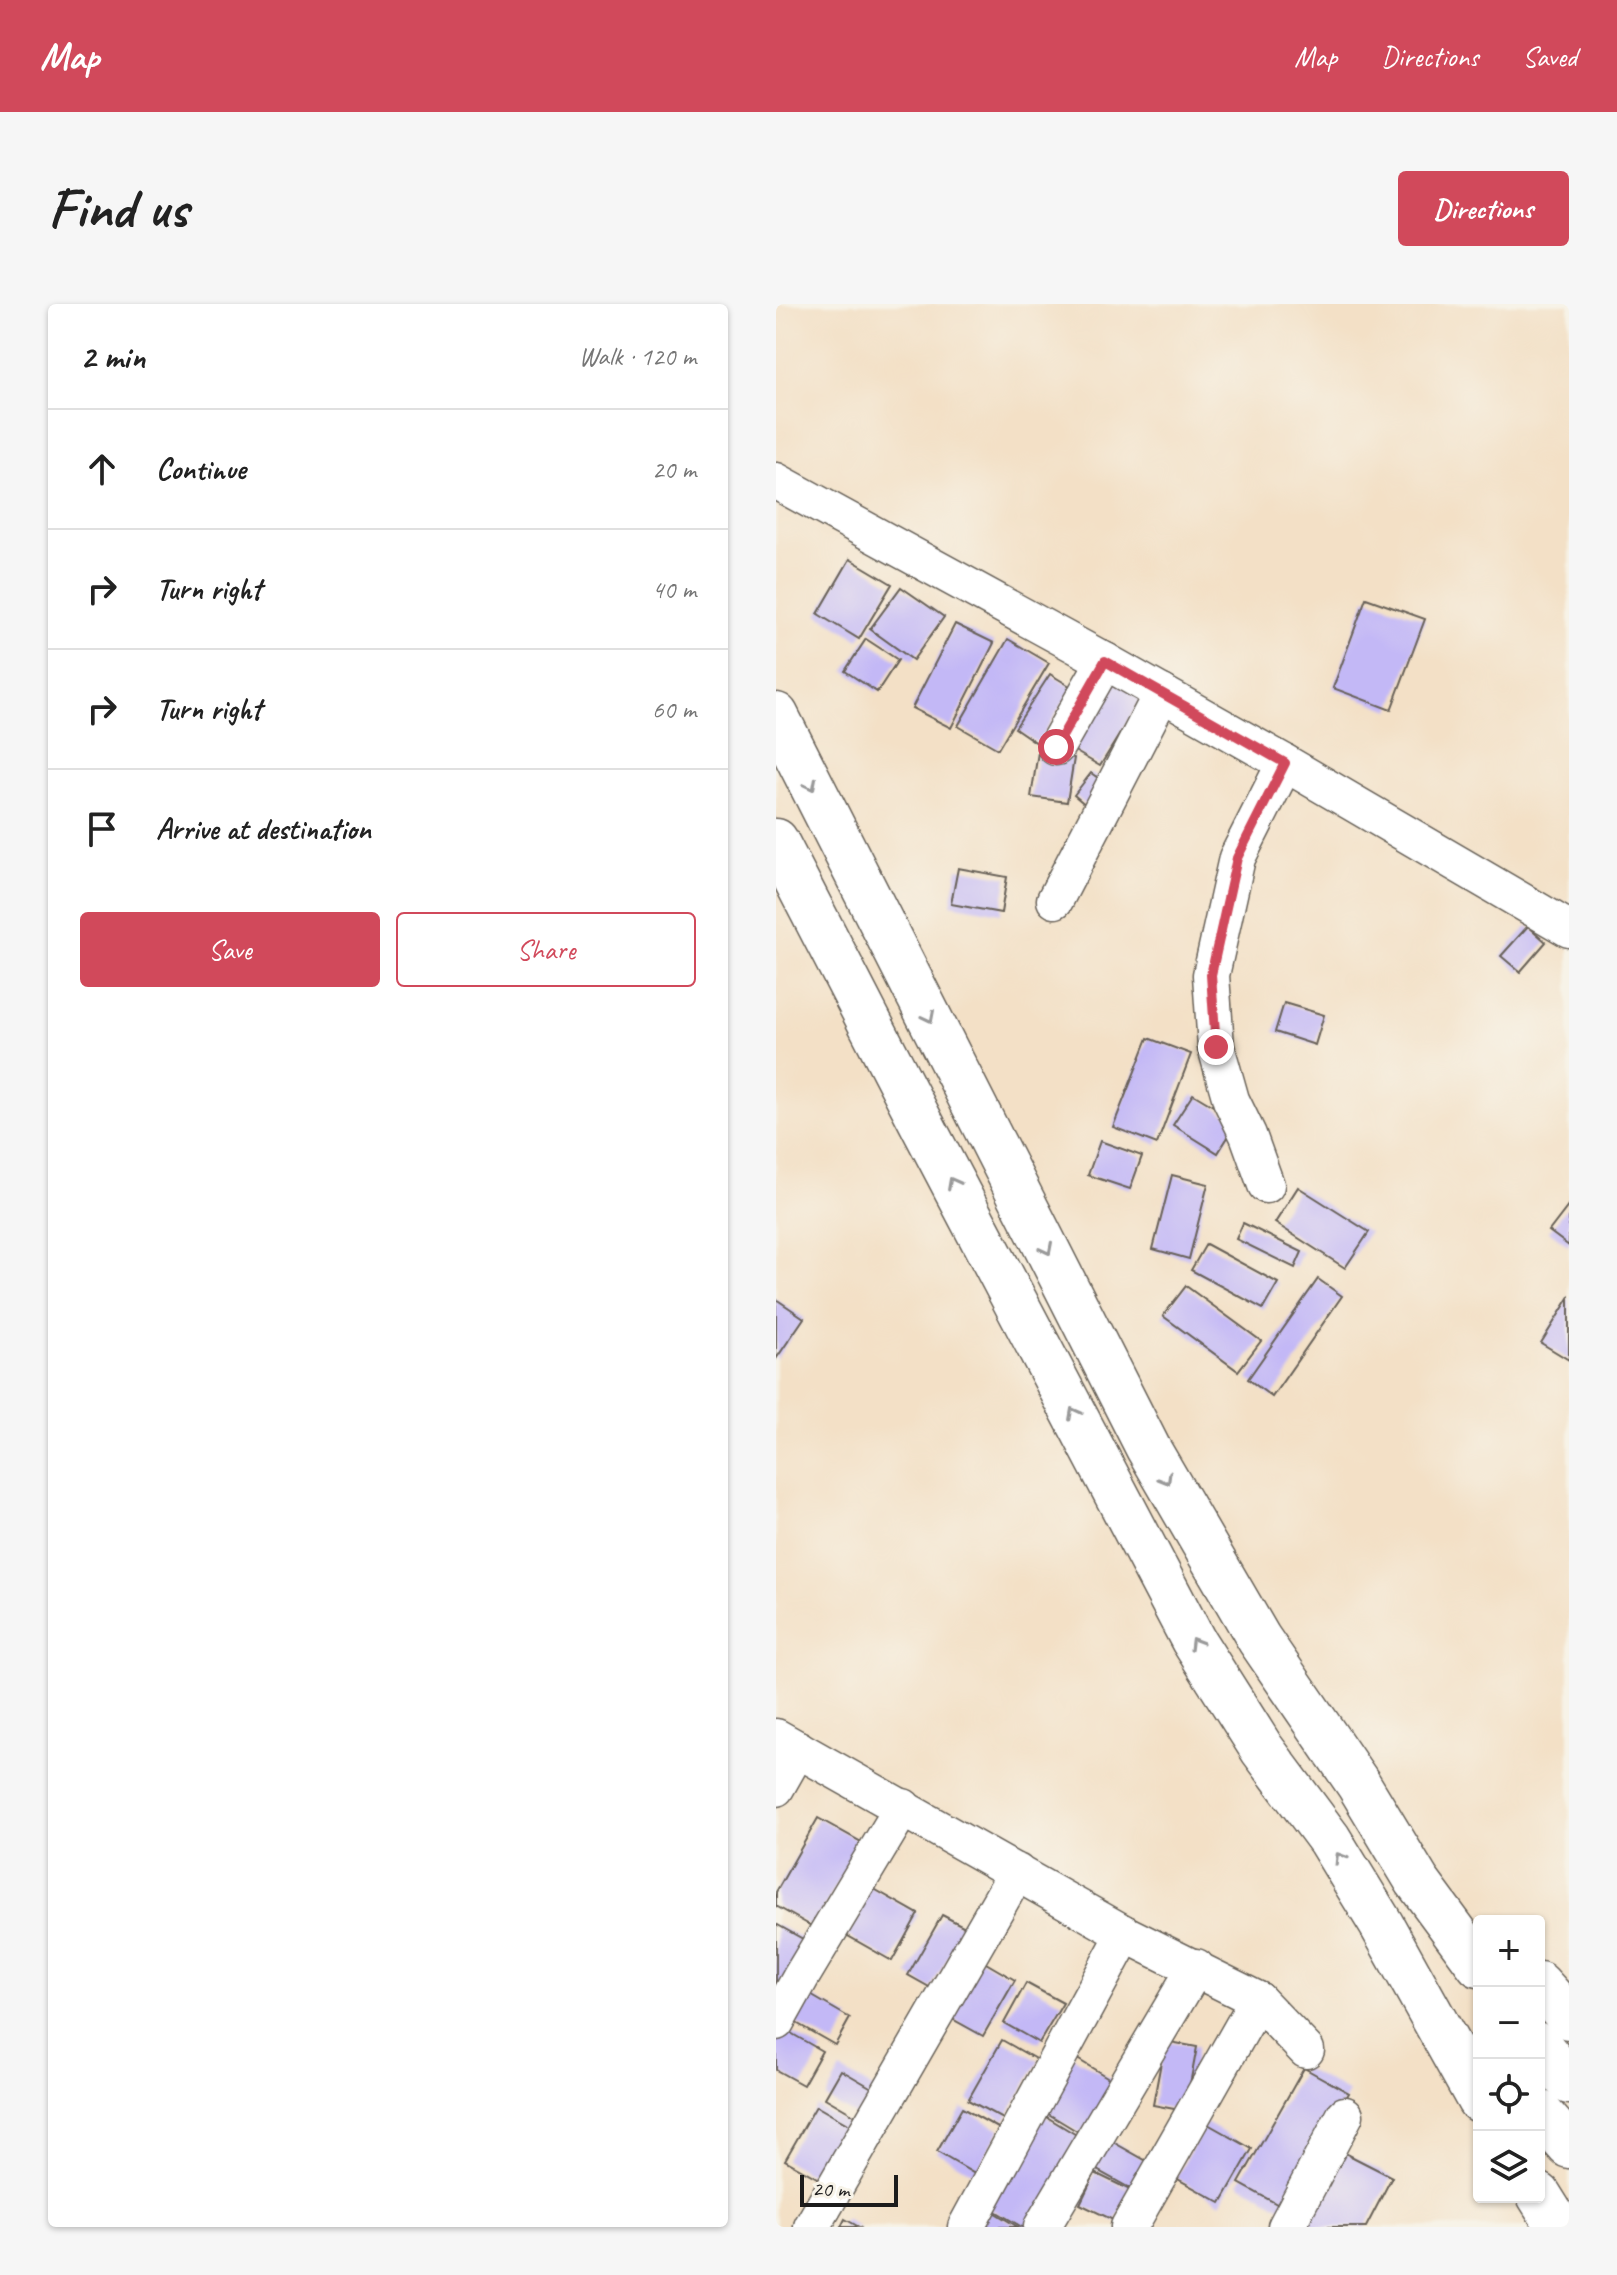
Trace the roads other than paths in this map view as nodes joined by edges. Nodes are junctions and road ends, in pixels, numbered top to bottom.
1 (776, 481) edge
2 (1105, 661) junction
3 (1162, 693) junction
4 (776, 715) edge
5 (1056, 747) dead end
6 (1285, 763) junction
7 (776, 841) edge
8 (1055, 900) dead end
9 (1569, 929) edge
10 (1266, 1185) dead end
11 (787, 1743) edge
12 (1359, 1785) junction
13 (776, 1788) edge
14 (903, 1807) junction
15 (1017, 1872) junction
16 (1477, 1915) edge
17 (1381, 1924) junction
18 (1125, 1934) junction
19 (1473, 1957) edge
20 (1196, 1967) junction
21 (1542, 1987) edge
22 (1258, 2000) junction
23 (1569, 2017) edge
24 (776, 2022) edge
25 (1473, 2034) edge
26 (1306, 2050) dead end
27 (1545, 2052) edge
28 (1569, 2082) edge
29 (1473, 2089) edge
30 (1345, 2115) dead end
31 (1545, 2119) edge
32 (1569, 2146) edge
33 (1544, 2203) edge
34 (812, 2227) edge
35 (966, 2227) edge
36 (1042, 2227) edge
37 (1129, 2227) edge
38 (1286, 2227) edge
39 (1559, 2227) edge

1 - 2 street
2 - 3 street
2 - 5 street
3 - 6 street
3 - 8 street
4 -> 12 highway
6 - 9 street
6 - 10 street
17 -> 7 highway
11 - 13 street
11 - 14 street
12 - 16 highway
12 - 19 highway
14 - 15 street
14 - 24 street
15 - 18 street
15 - 34 street
17 - 25 highway
17 - 29 highway
18 - 20 street
18 - 35 street
20 - 22 street
20 - 36 street
21 - 23 highway
22 - 26 street
22 - 37 street
27 - 28 highway
30 - 38 street
31 - 32 highway
33 - 39 highway

